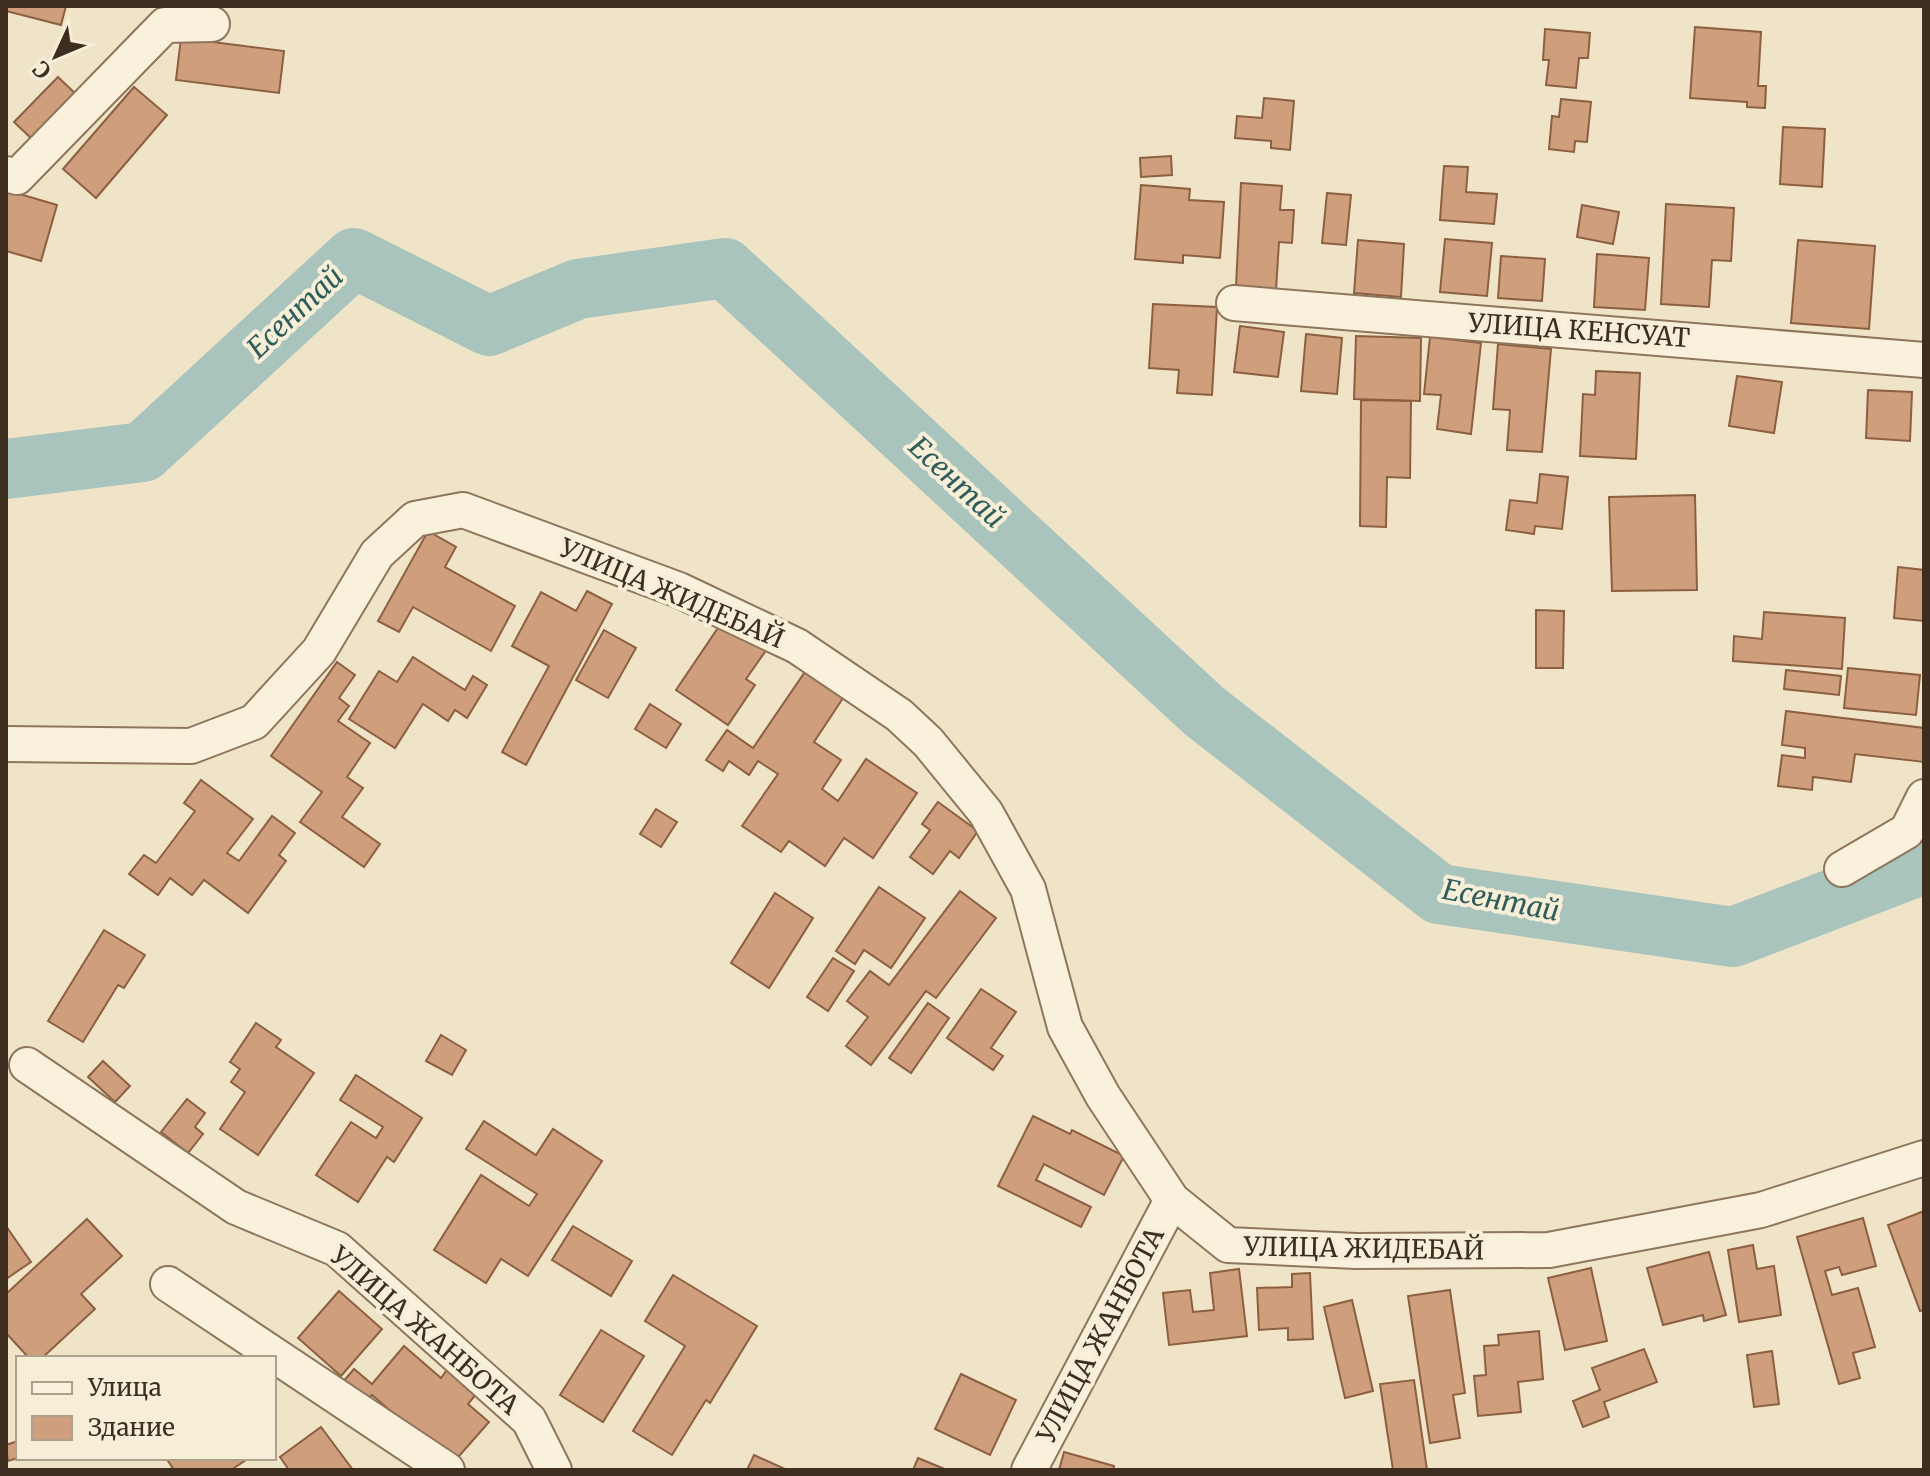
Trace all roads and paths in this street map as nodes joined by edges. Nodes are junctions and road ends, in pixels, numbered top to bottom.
1 (212, 24) dead end
2 (6, 174) edge
3 (1234, 303) dead end
4 (1924, 360) edge
5 (6, 744) edge
6 (1924, 797) edge
7 (1842, 869) dead end
8 (27, 1065) dead end
9 (1924, 1158) edge
10 (1172, 1200) junction
11 (168, 1284) dead end
12 (447, 1470) edge
13 (554, 1470) edge
14 (1029, 1470) edge

1 - 2 street
3 - 4 street, УЛИЦА КЕНСУАТ
5 - 10 street, УЛИЦА ЖИДЕБАЙ
6 - 7 street
8 - 13 street, УЛИЦА ЖАНБОТА
9 - 10 street, УЛИЦА ЖИДЕБАЙ
10 - 14 street, УЛИЦА ЖАНБОТА
11 - 12 street

